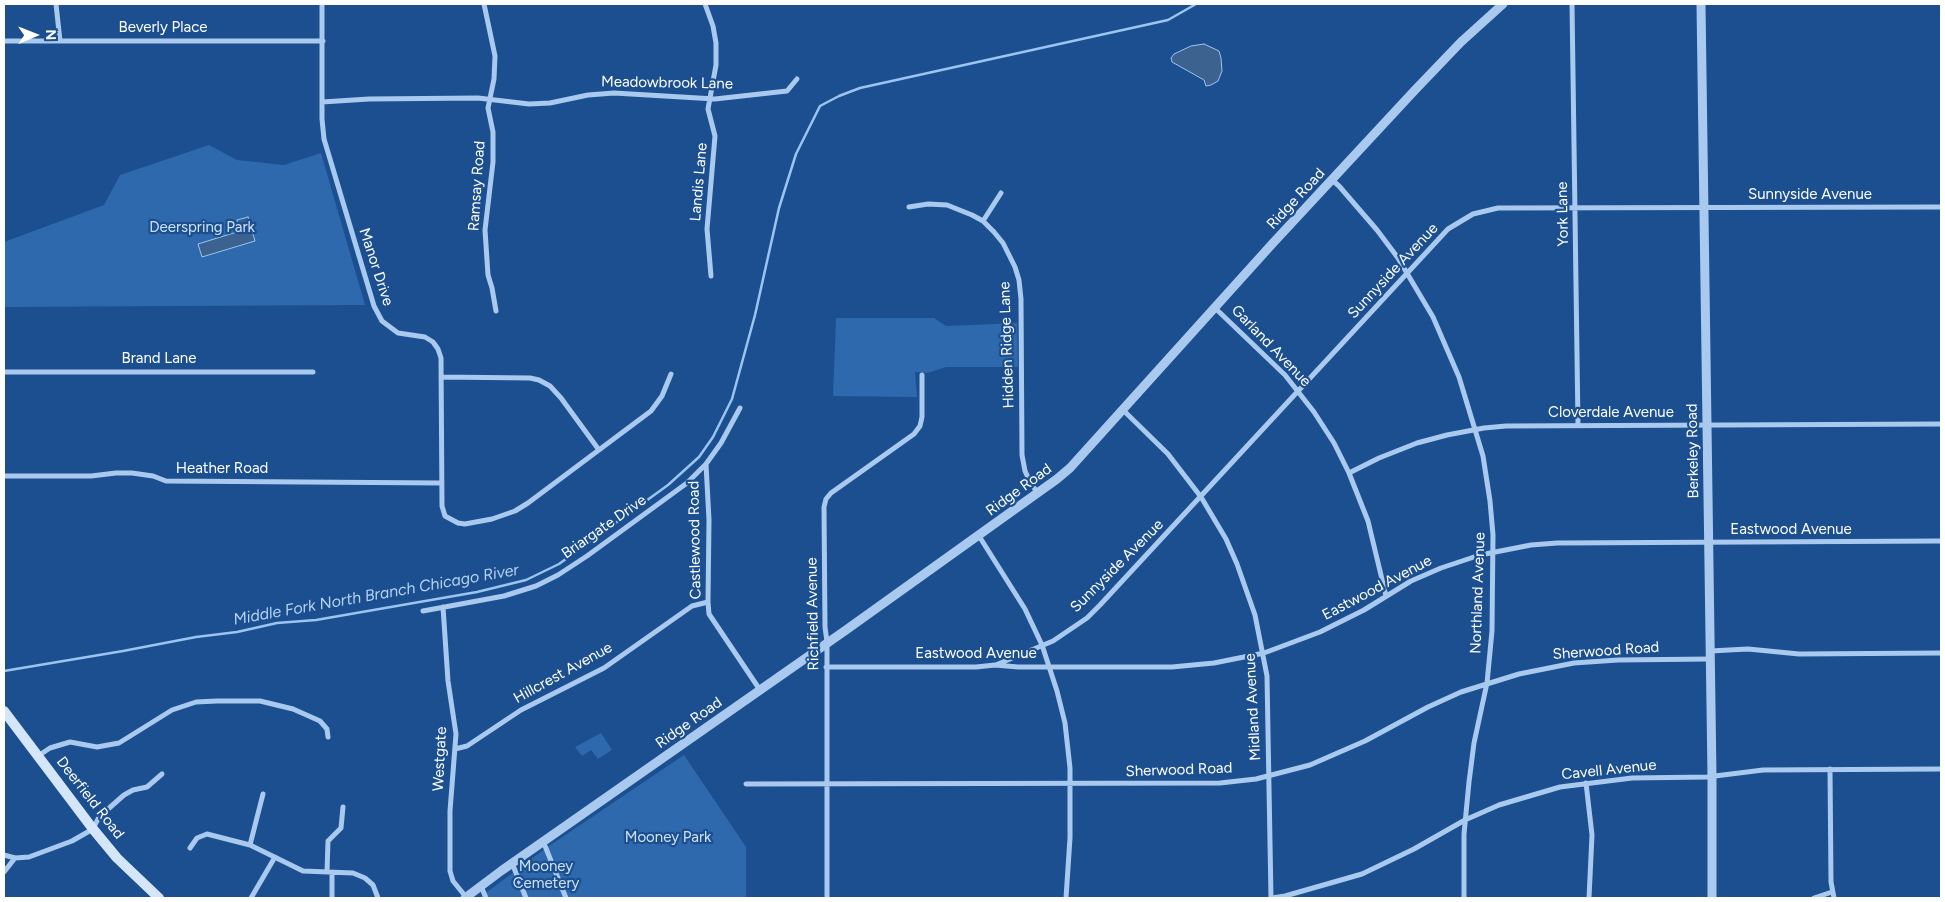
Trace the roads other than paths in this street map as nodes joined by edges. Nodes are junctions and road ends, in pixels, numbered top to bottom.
1 (56, 4) edge
2 (322, 4) edge
3 (484, 4) edge
4 (705, 4) edge
5 (1503, 4) edge
6 (1572, 4) edge
7 (1701, 4) edge
8 (4, 41) edge
9 (60, 41) junction
10 (323, 41) junction
11 (797, 79) dead end
12 (490, 99) junction
13 (709, 99) junction
14 (322, 102) junction
15 (1332, 180) junction
16 (1001, 193) dead end
17 (909, 207) dead end
18 (1575, 207) junction
19 (1703, 207) junction
20 (1941, 207) edge
21 (983, 221) junction
22 (1407, 273) junction
23 (711, 276) dead end
24 (1215, 308) junction
25 (496, 311) dead end
26 (4, 372) edge
27 (313, 372) dead end
28 (671, 374) dead end
29 (922, 375) dead end
30 (441, 377) junction
31 (1299, 392) junction
32 (740, 408) dead end
33 (1122, 409) junction
34 (1941, 424) edge
35 (1578, 425) junction
36 (1707, 426) junction
37 (1476, 430) junction
38 (599, 450) junction
39 (706, 464) junction
40 (1349, 473) junction
41 (4, 476) edge
42 (442, 483) junction
43 (1038, 493) junction
44 (1201, 497) junction
45 (979, 536) junction
46 (1941, 541) edge
47 (1708, 543) junction
48 (1494, 552) junction
49 (1386, 596) junction
50 (708, 602) junction
51 (443, 607) junction
52 (424, 611) dead end
53 (827, 642) junction
54 (1042, 645) junction
55 (1264, 653) junction
56 (1941, 653) edge
57 (1710, 655) junction
58 (995, 664) junction
59 (826, 667) junction
60 (1051, 667) junction
61 (1487, 683) junction
62 (760, 690) junction
63 (4, 711) edge
64 (328, 737) dead end
65 (455, 749) junction
66 (38, 756) junction
67 (1830, 769) junction
68 (1941, 769) edge
69 (162, 774) dead end
70 (1269, 776) junction
71 (1712, 776) junction
72 (746, 784) dead end
73 (827, 784) junction
74 (1586, 784) junction
75 (1071, 785) junction
76 (263, 794) dead end
77 (343, 807) dead end
78 (1465, 820) junction
79 (93, 829) junction
80 (544, 841) junction
81 (250, 844) junction
82 (190, 848) dead end
83 (4, 855) edge
84 (275, 857) junction
85 (15, 858) junction
86 (512, 863) junction
87 (4, 872) edge
88 (330, 872) junction
89 (481, 886) junction
90 (1832, 892) junction
91 (159, 898) edge
92 (251, 898) edge
93 (332, 898) edge
94 (378, 898) edge
95 (465, 898) edge
96 (486, 898) edge
97 (526, 898) edge
98 (566, 898) edge
99 (827, 898) edge
100 (1066, 898) edge
101 (1271, 898) edge
102 (1464, 898) edge
103 (1590, 898) edge
104 (1712, 898) edge
105 (1814, 898) edge
106 (1834, 898) edge

1 - 9 street
2 - 10 street, Manor Drive
3 - 12 street, Ramsay Road
4 - 13 street, Landis Lane
5 - 15 street, Ridge Road
6 - 18 street, York Lane
7 - 19 street, Berkeley Road
8 - 9 street, Beverly Place
9 - 10 street, Beverly Place
10 - 14 street, Manor Drive
11 - 13 street, Meadowbrook Lane
12 - 13 street, Meadowbrook Lane
12 - 14 street, Meadowbrook Lane
12 - 25 street, Ramsay Road
13 - 23 street, Landis Lane
14 - 30 street, Manor Drive
15 - 22 street, Northland Avenue
15 - 24 street, Ridge Road
16 - 21 street
17 - 21 street, Hidden Ridge Lane
18 - 19 street, Sunnyside Avenue
18 - 22 street, Sunnyside Avenue
18 - 35 street, York Lane
19 - 20 street, Sunnyside Avenue
19 - 36 street, Berkeley Road
21 - 43 street, Hidden Ridge Lane
22 - 31 street, Sunnyside Avenue
22 - 37 street, Northland Avenue
24 - 31 street, Garland Avenue
24 - 33 street, Ridge Road
26 - 27 street, Brand Lane
28 - 38 street
29 - 53 street, Richfield Avenue
30 - 38 street
30 - 42 street, Manor Drive
31 - 40 street, Garland Avenue
31 - 44 street, Sunnyside Avenue
32 - 39 street, Briargate Drive
33 - 43 street, Ridge Road
33 - 44 street, Midland Avenue
34 - 36 street, Cloverdale Avenue
35 - 36 street, Cloverdale Avenue
35 - 37 street, Cloverdale Avenue
36 - 47 street, Berkeley Road
37 - 40 street, Cloverdale Avenue
37 - 48 street, Northland Avenue
38 - 42 street, Manor Drive
39 - 50 street, Castlewood Road
39 - 51 street, Briargate Drive
40 - 49 street, Garland Avenue
41 - 42 street, Heather Road
43 - 45 street, Ridge Road
44 - 54 street, Sunnyside Avenue
44 - 55 street, Midland Avenue
45 - 53 street, Ridge Road
45 - 54 street
46 - 47 street, Eastwood Avenue
47 - 48 street, Eastwood Avenue
47 - 57 street, Berkeley Road
48 - 49 street, Eastwood Avenue
48 - 61 street, Northland Avenue
49 - 55 street, Eastwood Avenue
50 - 62 street, Castlewood Road
50 - 65 street, Hillcrest Avenue
51 - 52 street
51 - 65 street, Westgate
53 - 59 street, Richfield Avenue
53 - 62 street, Ridge Road
54 - 58 street, Sunnyside Avenue
54 - 60 street
55 - 60 street, Eastwood Avenue
55 - 70 street, Midland Avenue
56 - 57 street, Sherwood Road
57 - 61 street, Sherwood Road
57 - 71 street, Berkeley Road
58 - 59 street, Eastwood Avenue
58 - 60 street, Eastwood Avenue
59 - 73 street, Richfield Avenue
60 - 75 street
61 - 70 street, Sherwood Road
61 - 78 street, Northland Avenue
62 - 80 street, Ridge Road
63 - 66 main road, Deerfield Road
64 - 66 street
65 - 95 street, Westgate
66 - 79 main road, Deerfield Road
67 - 68 street, Cavell Avenue
67 - 71 street, Cavell Avenue
67 - 90 street
69 - 79 street
70 - 75 street, Sherwood Road
70 - 101 street, Midland Avenue
71 - 74 street, Cavell Avenue
71 - 104 street, Berkeley Road
72 - 73 street, Sherwood Road
73 - 75 street, Sherwood Road
73 - 99 street, Richfield Avenue
74 - 78 street, Cavell Avenue
74 - 103 street
75 - 100 street
76 - 81 street
77 - 88 street
78 - 101 street, Cavell Avenue
78 - 102 street, Northland Avenue
79 - 85 street
79 - 91 main road, Deerfield Road
80 - 86 street, Ridge Road
80 - 98 street
81 - 82 street
81 - 84 street
83 - 85 street
84 - 88 street
84 - 92 street
85 - 87 street
86 - 89 street, Ridge Road
86 - 97 street
88 - 93 street
88 - 94 street
89 - 95 street, Ridge Road
89 - 96 street
90 - 105 street
90 - 106 street

